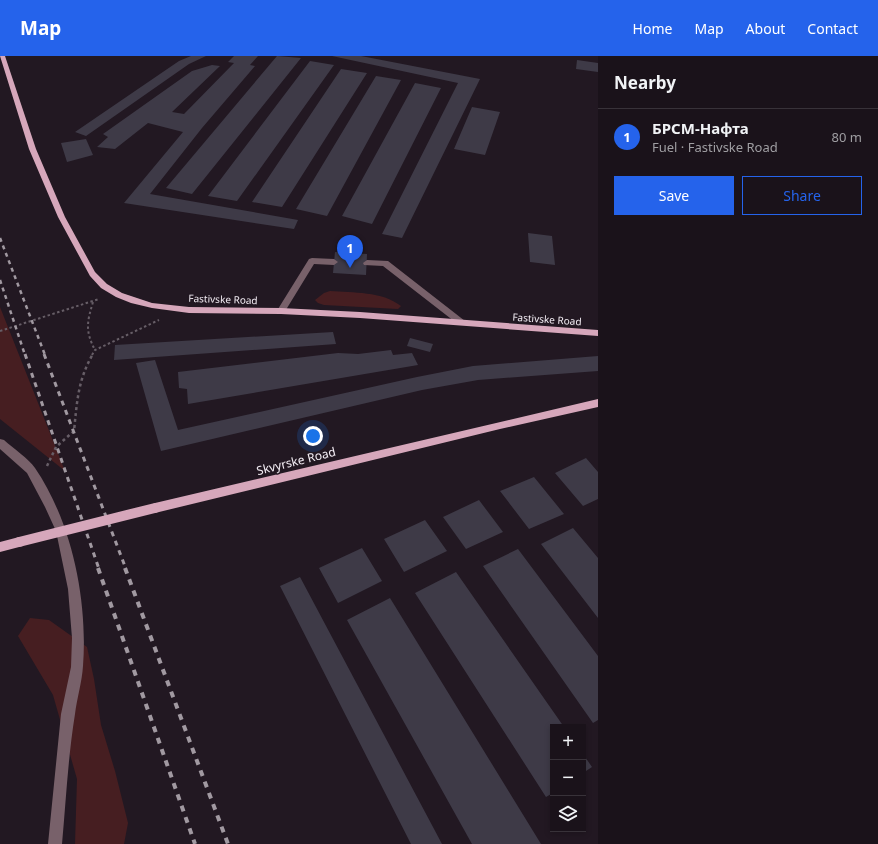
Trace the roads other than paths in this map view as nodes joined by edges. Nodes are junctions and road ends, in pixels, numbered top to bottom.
1 (2, 56) edge
2 (334, 262) dead end
3 (367, 263) dead end
4 (281, 311) junction
5 (462, 323) junction
6 (598, 333) edge
7 (598, 403) edge
8 (0, 443) edge
9 (0, 547) edge
10 (55, 844) edge

1 - 4 main road, Fastivske Road
2 - 4 lane
3 - 5 lane
4 - 5 main road, Fastivske Road
5 - 6 main road, Fastivske Road
7 - 9 main road, Skvyrske Road, bridge
8 - 10 lane

